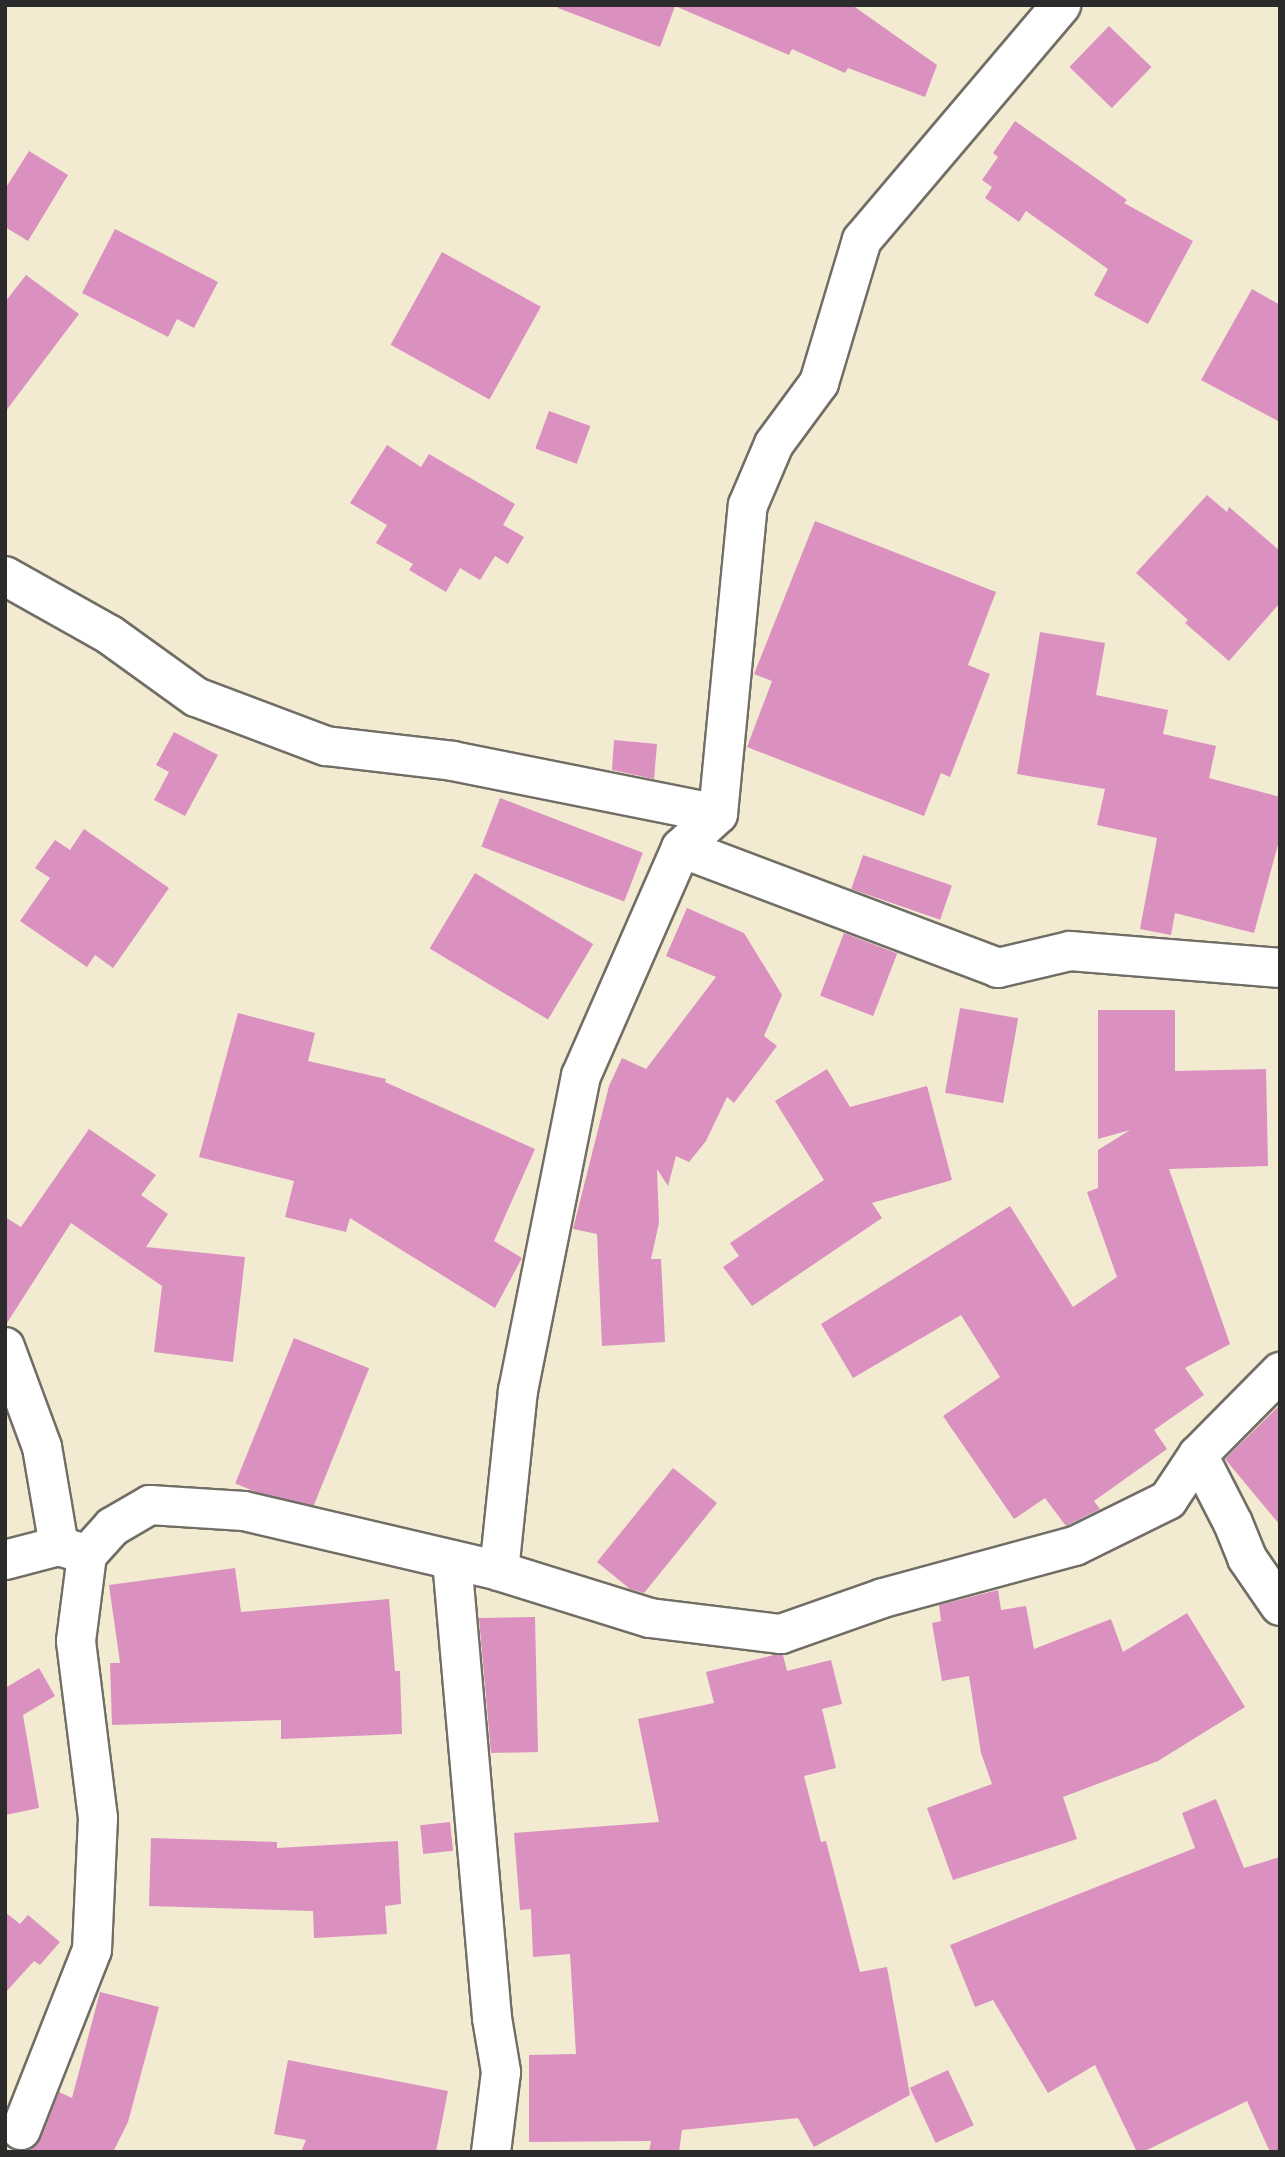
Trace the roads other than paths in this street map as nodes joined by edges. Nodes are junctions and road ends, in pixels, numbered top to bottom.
1 (1061, 5) edge
2 (5, 576) edge
3 (718, 814) junction
4 (681, 848) junction
5 (1280, 968) edge
6 (5, 1347) edge
7 (1280, 1371) edge
8 (1198, 1455) junction
9 (73, 1550) junction
10 (5, 1560) edge
11 (452, 1560) junction
12 (499, 1571) junction
13 (1280, 1606) edge
14 (21, 2130) dead end
15 (491, 2152) edge

1 - 3 street
2 - 3 street
3 - 4 street
4 - 5 street
4 - 12 street
6 - 9 street
7 - 8 street
8 - 12 street
8 - 13 street
9 - 10 street
9 - 11 street
9 - 14 street
11 - 12 street
11 - 15 street

